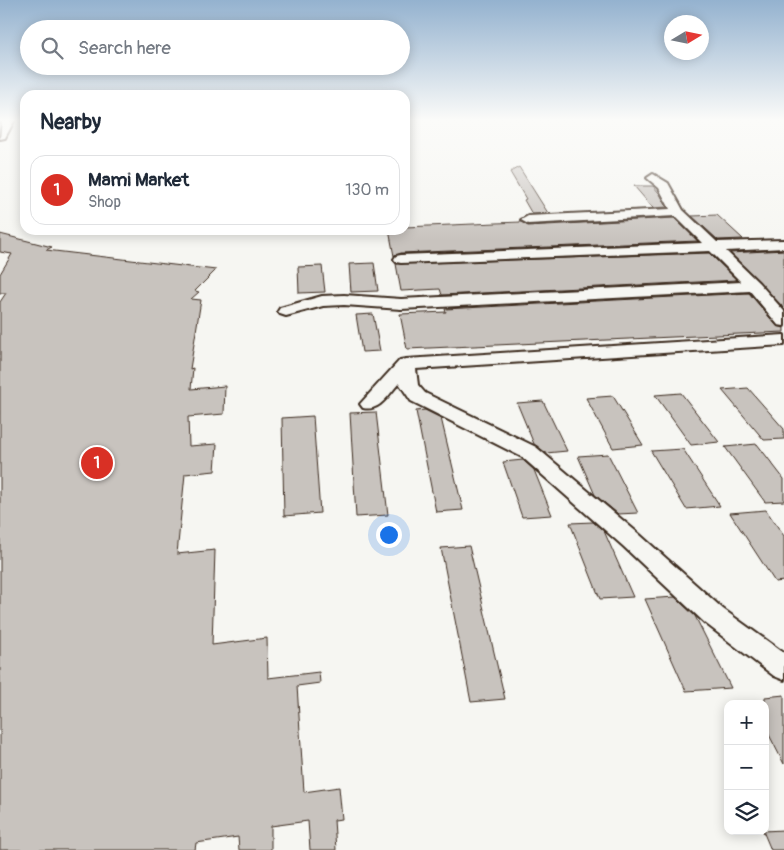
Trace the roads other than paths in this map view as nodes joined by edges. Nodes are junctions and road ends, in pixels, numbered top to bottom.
1 (653, 178) dead end
2 (678, 212) junction
3 (528, 220) dead end
4 (784, 244) edge
5 (713, 247) junction
6 (401, 259) dead end
7 (754, 286) junction
8 (286, 311) dead end
9 (784, 321) edge
10 (784, 340) edge
11 (406, 364) junction
12 (370, 404) dead end
13 (784, 668) edge

1 - 2 street
2 - 3 street
2 - 5 street
4 - 5 street
5 - 6 street
5 - 7 street
7 - 8 street
7 - 9 street
10 - 11 street
11 - 12 street
11 - 13 street

